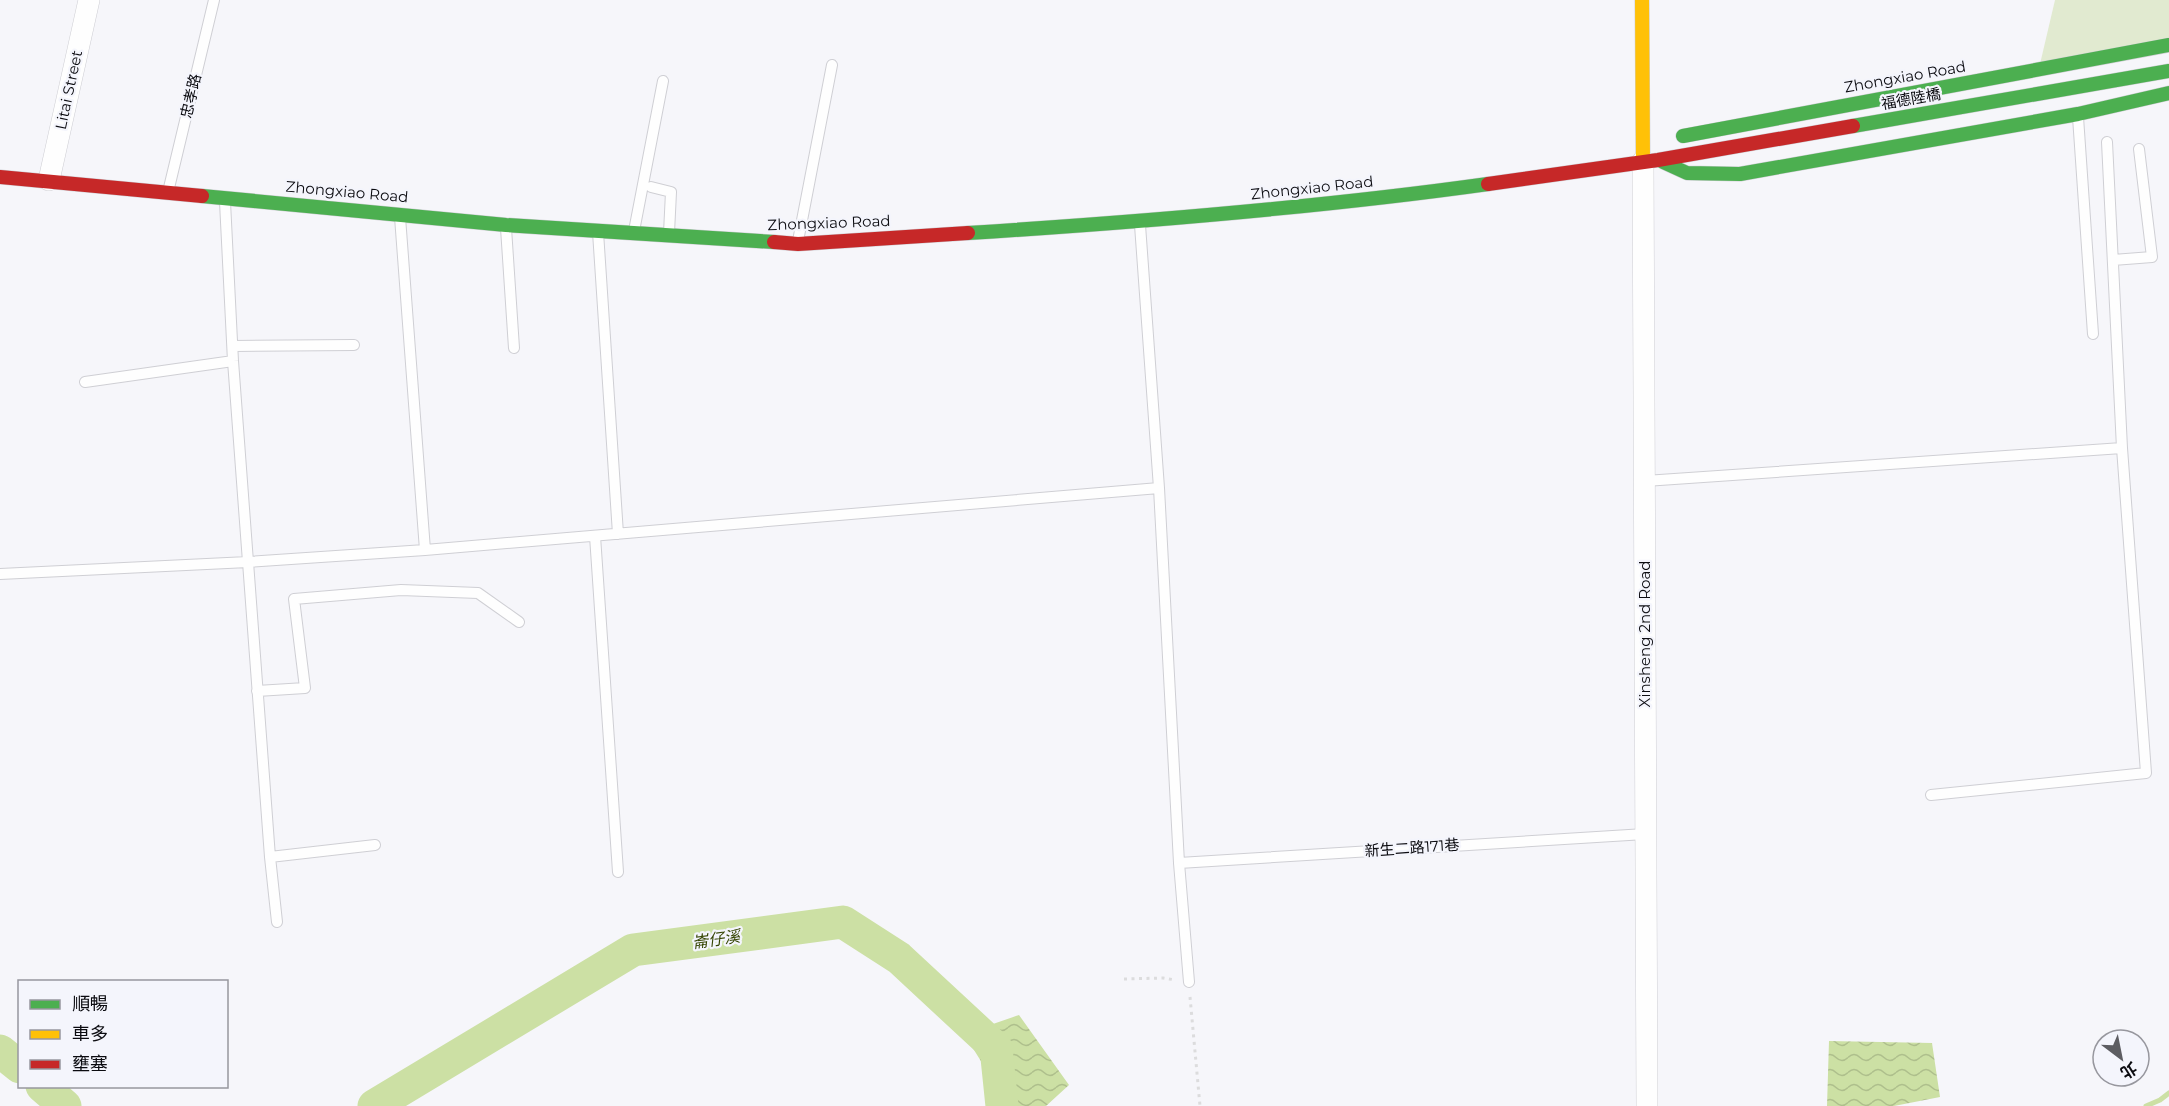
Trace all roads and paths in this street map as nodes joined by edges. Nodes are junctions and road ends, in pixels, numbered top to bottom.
1 (89, 0) edge
2 (214, 0) edge
3 (1642, 0) edge
4 (2169, 45) edge
5 (832, 65) dead end
6 (2169, 71) edge
7 (663, 81) dead end
8 (2169, 93) edge
9 (2078, 114) junction
10 (2107, 142) dead end
11 (2139, 149) dead end
12 (1650, 160) junction
13 (0, 177) edge
14 (49, 180) junction
15 (651, 187) dead end
16 (168, 192) junction
17 (225, 198) junction
18 (400, 214) junction
19 (1140, 222) junction
20 (506, 225) junction
21 (598, 232) junction
22 (633, 234) junction
23 (668, 236) junction
24 (798, 244) junction
25 (2113, 260) junction
26 (2094, 334) dead end
27 (354, 345) dead end
28 (233, 346) junction
29 (514, 348) dead end
30 (233, 362) junction
31 (85, 382) dead end
32 (2122, 448) junction
33 (1645, 481) junction
34 (1160, 488) junction
35 (618, 534) junction
36 (595, 536) junction
37 (425, 550) junction
38 (248, 562) junction
39 (0, 574) edge
40 (519, 622) dead end
41 (257, 691) junction
42 (1931, 795) dead end
43 (1645, 834) junction
44 (375, 845) dead end
45 (270, 857) junction
46 (1179, 863) junction
47 (618, 872) dead end
48 (277, 922) dead end
49 (1124, 979) dead end
50 (1189, 982) junction
51 (1200, 1106) edge
52 (1647, 1106) edge

1 - 14 street, Litai Street
2 - 16 lane, 忠孝路
3 - 12 main road
4 - 12 main road, Zhongxiao Road
5 - 24 lane
6 - 12 main road, 福德陸橋
7 - 22 lane
8 - 9 main road
9 - 12 main road
9 - 26 lane
10 - 25 lane
11 - 25 lane
12 - 19 main road, Zhongxiao Road
12 - 33 street, Xinsheng 2nd Road
13 - 14 main road, Zhongxiao Road
14 - 16 main road, Zhongxiao Road
15 - 23 lane
16 - 17 main road, Zhongxiao Road
17 - 18 main road, Zhongxiao Road
17 - 28 lane
18 - 20 main road, Zhongxiao Road
18 - 37 lane
19 - 24 main road, Zhongxiao Road
19 - 34 lane
20 - 21 main road, Zhongxiao Road
20 - 29 lane
21 - 22 main road, Zhongxiao Road
21 - 35 lane
22 - 23 main road, Zhongxiao Road
23 - 24 main road, Zhongxiao Road
25 - 32 lane
27 - 28 lane
28 - 30 lane
30 - 31 lane
30 - 38 lane
32 - 33 lane
32 - 42 lane
33 - 43 street, Xinsheng 2nd Road
34 - 35 lane
34 - 46 lane
35 - 36 lane
36 - 37 lane
36 - 47 lane
37 - 38 lane
38 - 39 lane
38 - 41 lane
40 - 41 lane
41 - 45 lane
43 - 46 lane, 新生二路171巷
43 - 52 street, Xinsheng 2nd Road
44 - 45 lane
45 - 48 lane
46 - 50 lane
49 - 50 path
50 - 51 path

